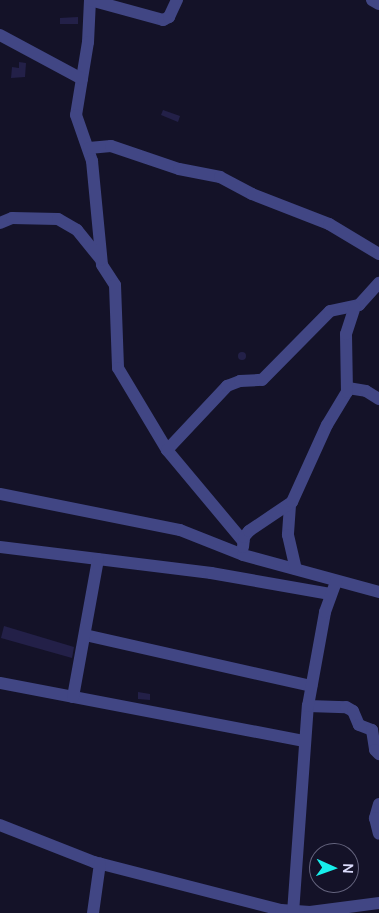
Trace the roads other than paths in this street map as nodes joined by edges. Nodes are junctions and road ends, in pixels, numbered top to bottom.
1 (90, 0) edge
2 (177, 0) edge
3 (372, 0) edge
4 (379, 4) edge
5 (0, 36) edge
6 (82, 79) junction
7 (89, 148) junction
8 (0, 224) edge
9 (379, 254) edge
10 (101, 261) junction
11 (379, 283) edge
12 (355, 307) junction
13 (348, 388) junction
14 (379, 399) edge
15 (167, 450) junction
16 (0, 494) edge
17 (290, 505) junction
18 (243, 541) junction
19 (0, 547) edge
20 (243, 554) junction
21 (98, 559) junction
22 (296, 569) junction
23 (336, 581) junction
24 (379, 592) edge
25 (330, 594) junction
26 (85, 635) junction
27 (0, 682) edge
28 (311, 686) junction
29 (73, 697) junction
30 (308, 706) junction
31 (305, 741) junction
32 (379, 754) edge
33 (379, 804) edge
34 (0, 825) edge
35 (379, 834) edge
36 (100, 863) junction
37 (379, 903) edge
38 (94, 913) edge
39 (293, 913) edge

1 - 2 street
1 - 6 street
3 - 4 street
5 - 6 street
6 - 7 street
7 - 9 street
7 - 10 street
8 - 10 street
10 - 15 street
11 - 12 street
12 - 13 street
12 - 15 street
13 - 14 street
13 - 17 street
15 - 18 street
16 - 20 street
17 - 18 street
17 - 22 street
18 - 20 street
19 - 21 street
20 - 22 street
21 - 25 street
21 - 26 street
22 - 23 street
23 - 24 street
23 - 25 street
25 - 28 street
26 - 28 street
26 - 29 street
27 - 29 street
28 - 30 street
29 - 31 street
30 - 31 street
30 - 32 street
31 - 39 street
33 - 35 street
34 - 36 street
36 - 38 street
36 - 39 street
37 - 39 street

